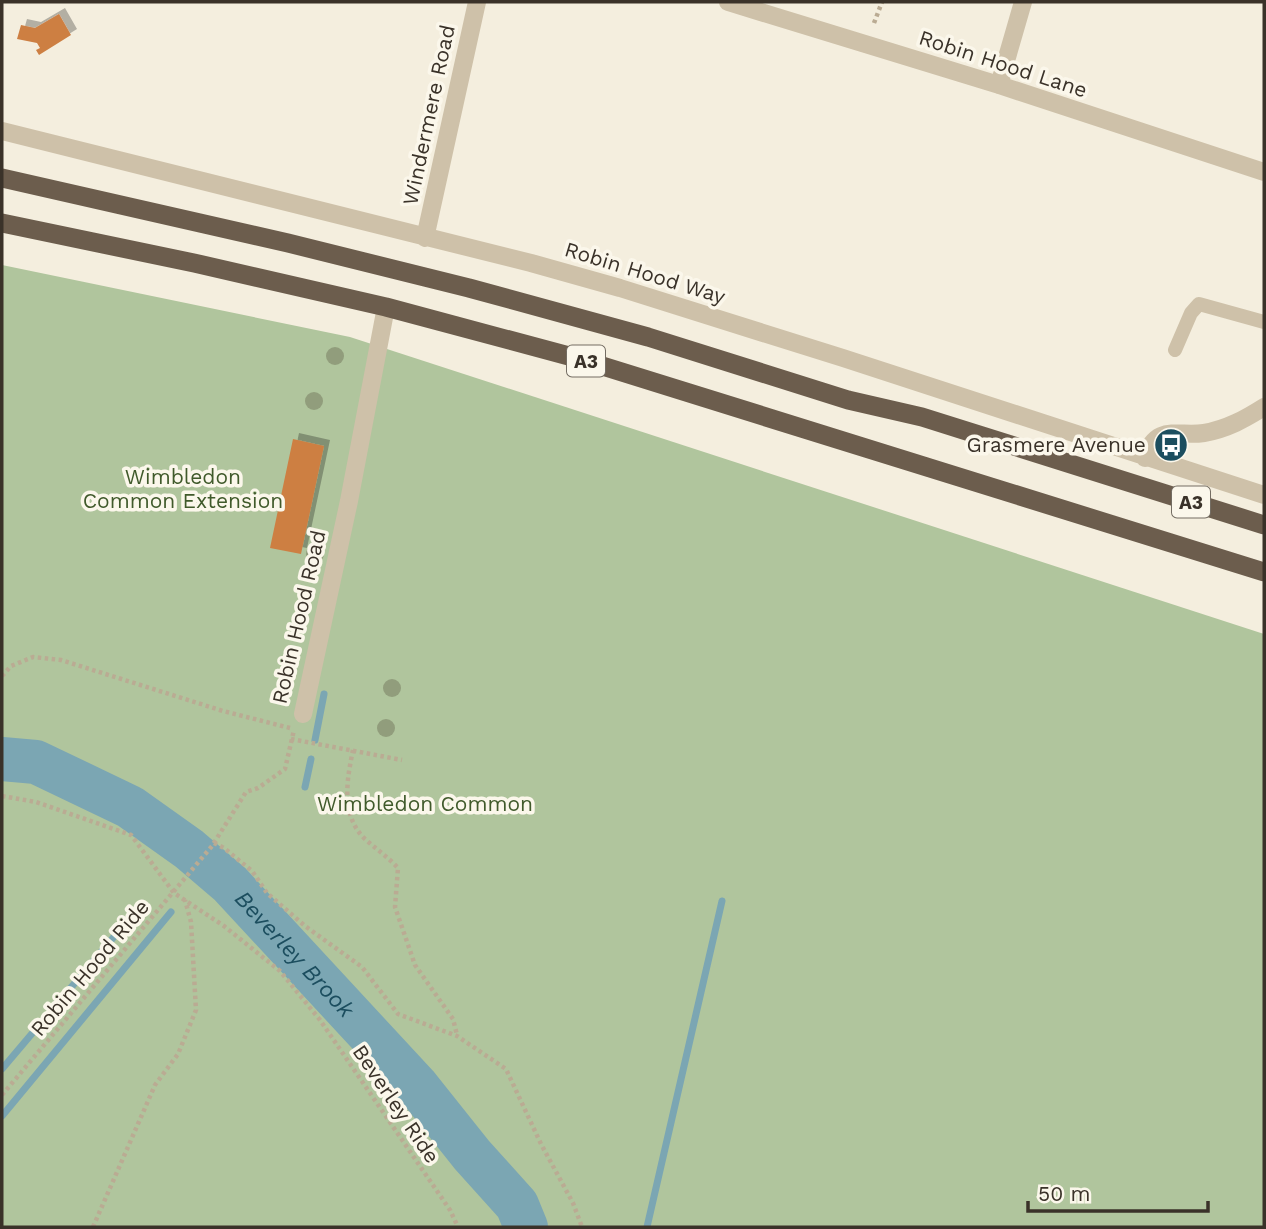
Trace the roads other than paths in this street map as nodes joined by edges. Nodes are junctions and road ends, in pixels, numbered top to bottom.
1 (477, 2) edge
2 (728, 2) edge
3 (1023, 2) edge
4 (999, 85) junction
5 (2, 131) edge
6 (1264, 172) edge
7 (2, 178) edge
8 (2, 223) edge
9 (425, 238) junction
10 (386, 307) junction
11 (1264, 322) edge
12 (1175, 350) dead end
13 (1264, 407) edge
14 (1145, 458) junction
15 (1263, 493) edge
16 (1264, 525) edge
17 (1264, 572) edge
18 (298, 721) road end

1 - 9 street, Windermere Road
2 - 4 street, Robin Hood Lane
3 - 4 street
4 - 6 street, Robin Hood Lane
5 - 9 street, Robin Hood Way
7 - 16 highway, A3
8 - 10 highway, A3
9 - 14 street, Robin Hood Way
10 - 17 highway, A3
10 - 18 street, Robin Hood Road
11 - 12 lane
13 - 14 street
14 - 15 street, Robin Hood Way

